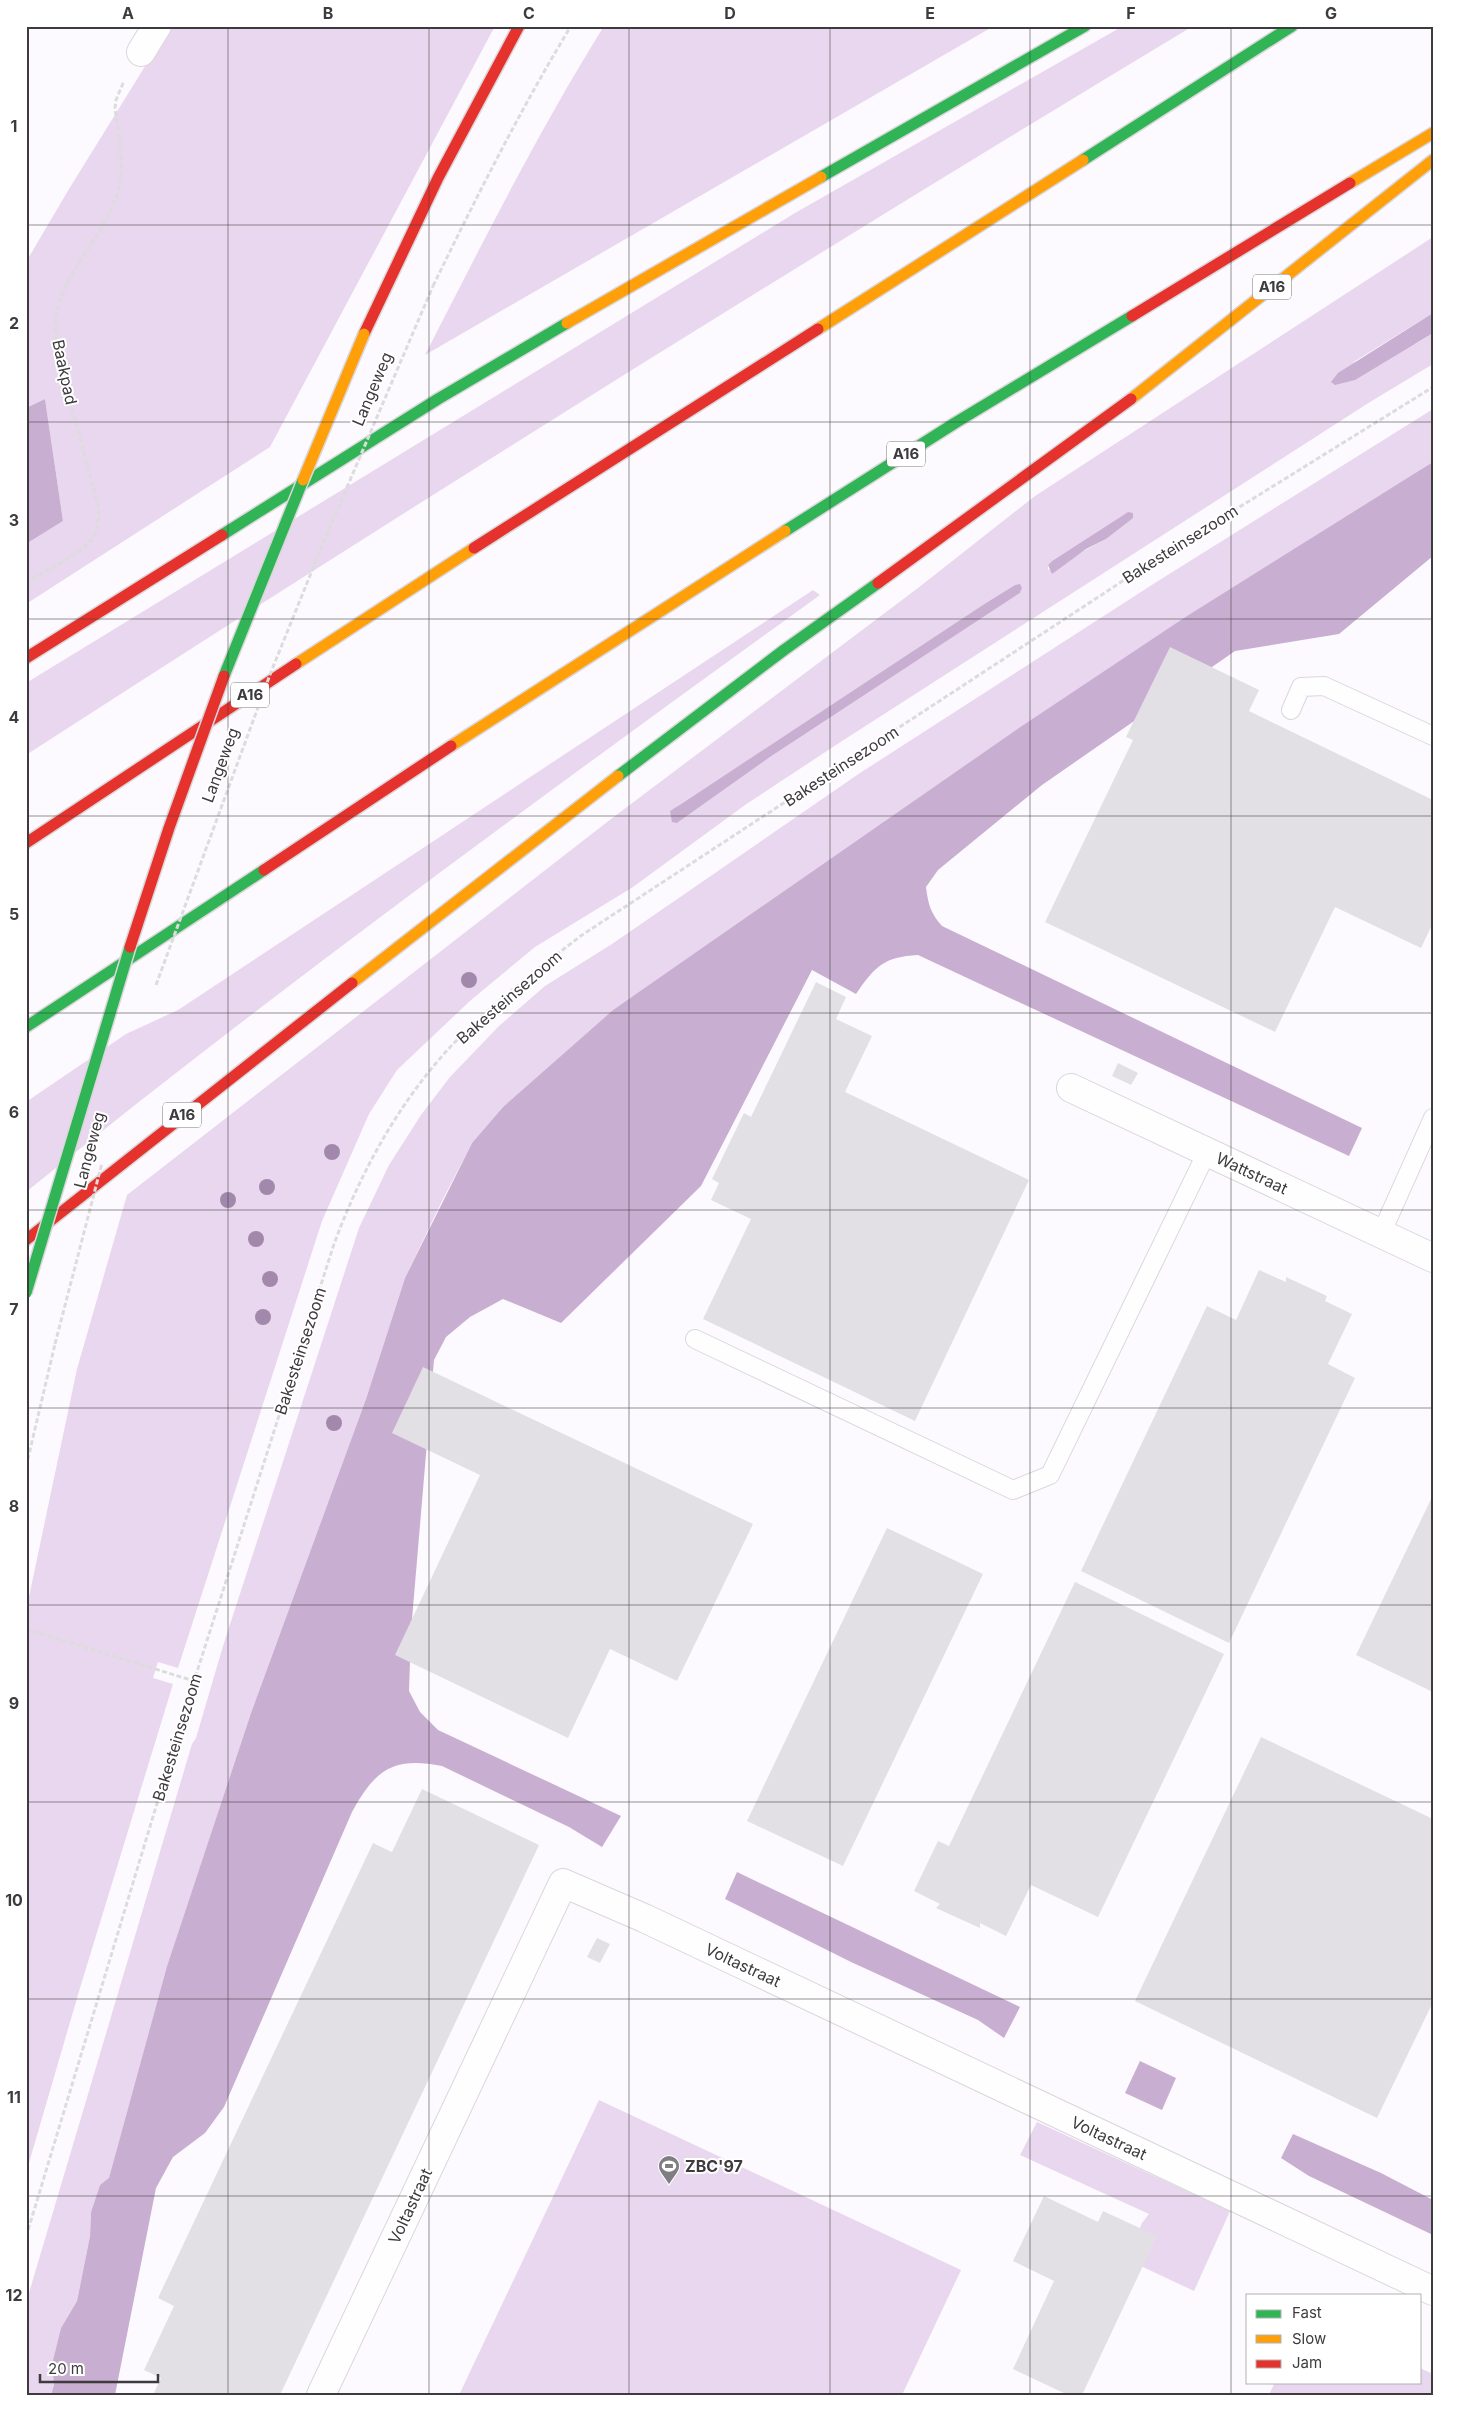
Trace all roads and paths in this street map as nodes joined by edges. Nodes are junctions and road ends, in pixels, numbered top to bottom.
1 (157, 26) edge
2 (518, 26) edge
3 (571, 26) edge
4 (1085, 26) edge
5 (1292, 26) edge
6 (141, 52) joint
7 (1433, 133) edge
8 (1433, 160) edge
9 (1433, 387) edge
10 (26, 583) edge
11 (26, 658) edge
12 (1291, 710) dead end
13 (1433, 736) edge
14 (26, 843) edge
15 (156, 988) dead end
16 (26, 1027) edge
17 (1071, 1088) dead end
18 (1433, 1118) edge
19 (1207, 1152) junction
20 (104, 1156) dead end
21 (1380, 1234) junction
22 (26, 1240) edge
23 (1433, 1258) edge
24 (26, 1293) edge
25 (694, 1339) dead end
26 (26, 1467) edge
27 (26, 1629) edge
28 (194, 1681) junction
29 (26, 2238) edge
30 (1433, 2292) edge
31 (321, 2395) edge

1 - 6 street
2 - 24 main road, Langeweg, bridge
3 - 15 path, Langeweg, bridge
4 - 11 main road
5 - 14 main road, A16
6 - 10 path, Baakpad
7 - 16 main road, A16
8 - 22 main road, A16
9 - 28 path, Bakesteinsezoom
12 - 13 lane
17 - 19 street, Wattstraat
18 - 21 lane
19 - 21 street, Wattstraat
19 - 25 lane
20 - 26 path, Langeweg, bridge
21 - 23 street, Wattstraat
27 - 28 path
28 - 29 path, Bakesteinsezoom
30 - 31 street, Voltastraat

